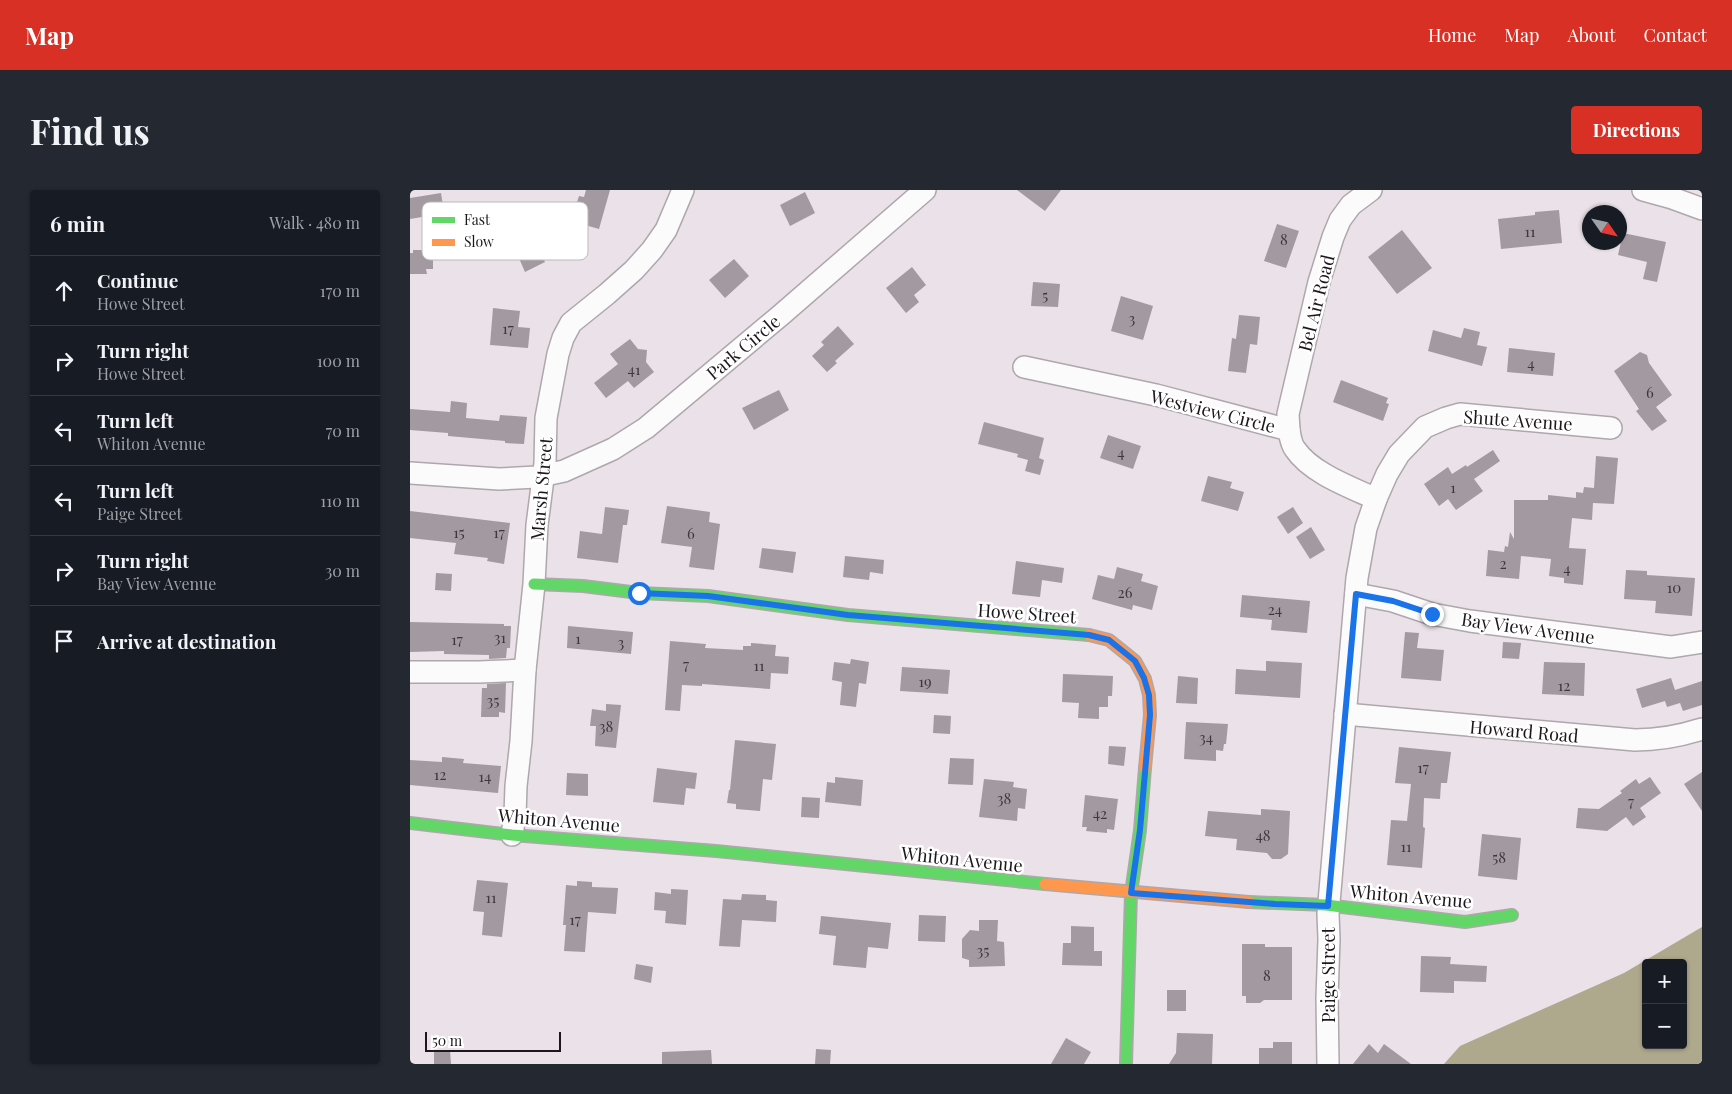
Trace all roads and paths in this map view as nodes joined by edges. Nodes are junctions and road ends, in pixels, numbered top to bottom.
1 (683, 190) edge
2 (925, 190) edge
3 (1372, 190) edge
4 (1643, 190) edge
5 (1702, 209) edge
6 (1024, 367) dead end
7 (1611, 428) dead end
8 (1289, 430) junction
9 (410, 473) edge
10 (544, 475) junction
11 (1376, 499) junction
12 (534, 584) junction
13 (1356, 594) junction
14 (1702, 642) edge
15 (525, 670) junction
16 (410, 672) edge
17 (1345, 714) junction
18 (1702, 729) edge
19 (410, 822) edge
20 (512, 835) junction
21 (1131, 893) junction
22 (1328, 906) junction
23 (1512, 915) dead end
24 (1126, 1064) edge
25 (1328, 1064) edge

1 - 10 street, Marsh Street
2 - 10 street, Park Circle
3 - 8 street, Bel Air Road
4 - 5 street
6 - 8 street, Westview Circle
7 - 11 street, Shute Avenue
8 - 11 street, Westview Circle
9 - 10 street, Park Circle
10 - 12 street, Marsh Street
11 - 13 street, Paige Street
12 - 15 street, Marsh Street
12 - 21 street, Howe Street
13 - 14 street, Bay View Avenue
13 - 17 street, Paige Street
15 - 16 street
15 - 20 street, Marsh Street
17 - 18 street, Howard Road
17 - 22 street, Paige Street
19 - 20 street, Whiton Avenue
20 - 21 street, Whiton Avenue
21 - 22 street, Whiton Avenue
21 - 24 street, Howe Street
22 - 23 street, Whiton Avenue
22 - 25 street, Paige Street

